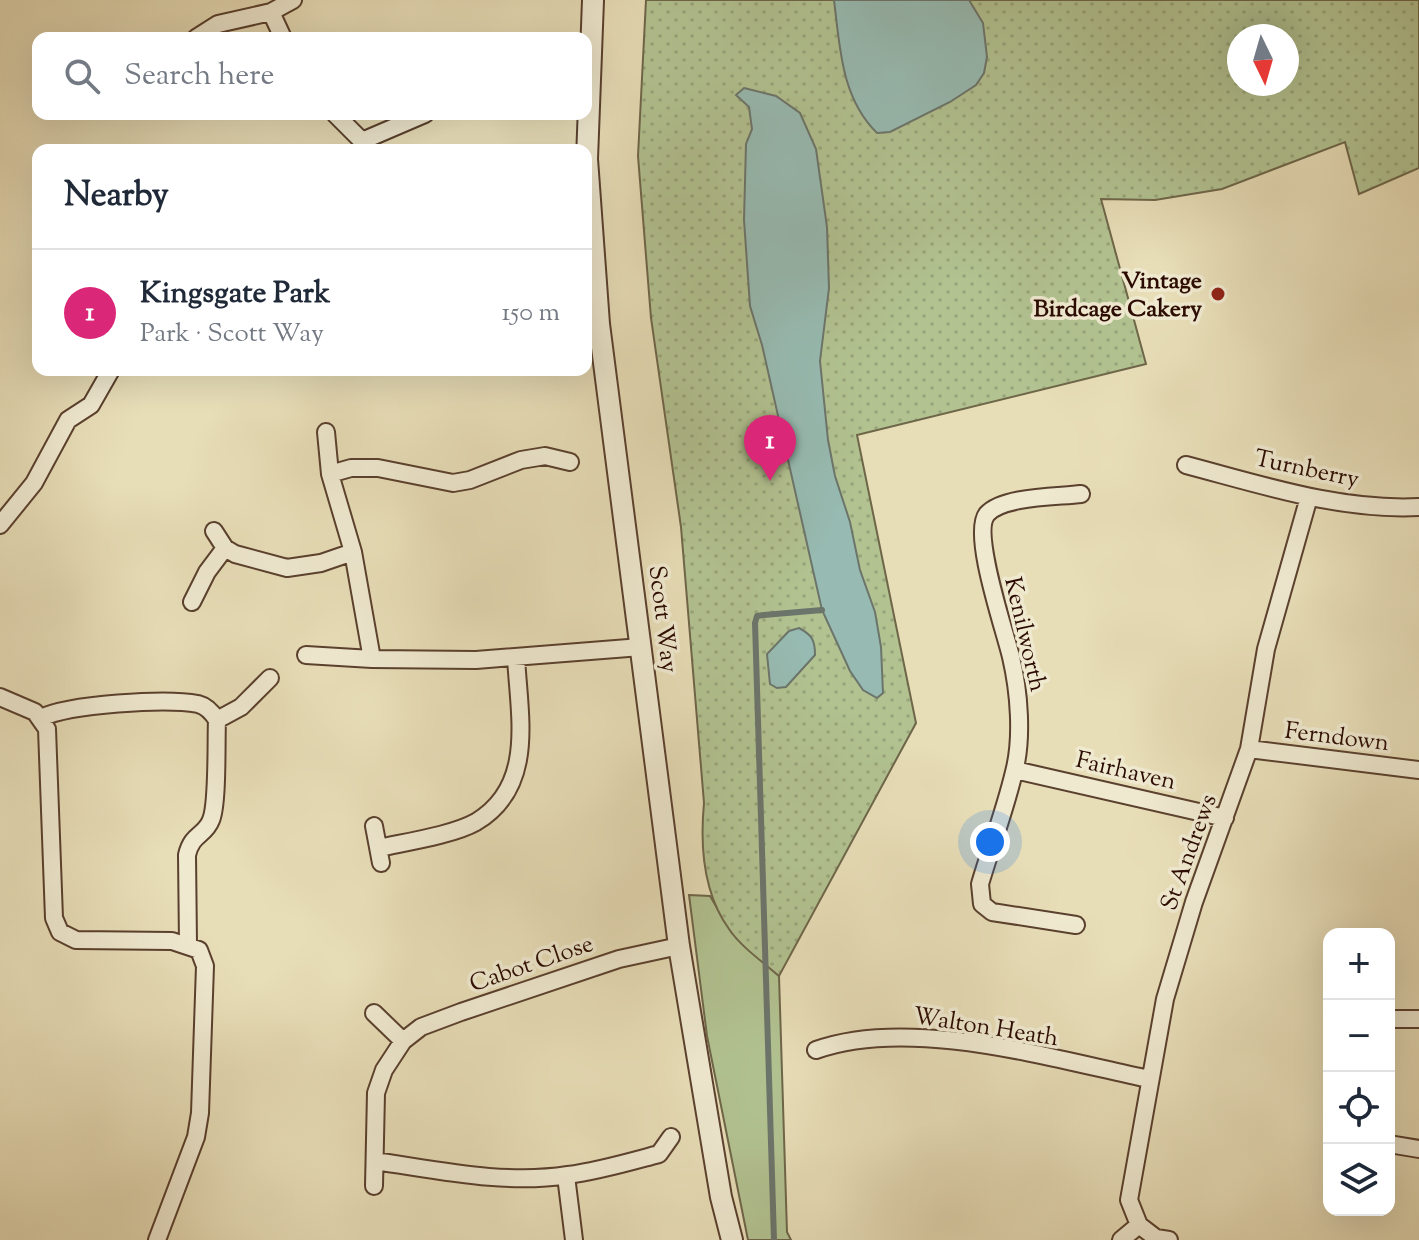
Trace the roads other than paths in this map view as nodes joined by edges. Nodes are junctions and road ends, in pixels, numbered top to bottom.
1 (293, 0) edge
2 (593, 0) edge
3 (271, 12) junction
4 (205, 32) edge
5 (280, 32) edge
6 (592, 32) edge
7 (341, 120) edge
8 (413, 120) edge
9 (588, 120) edge
10 (363, 144) edge
11 (366, 144) edge
12 (588, 144) edge
13 (592, 228) edge
14 (108, 376) edge
15 (326, 432) dead end
16 (570, 462) dead end
17 (1186, 465) dead end
18 (330, 474) junction
19 (1081, 494) dead end
20 (1309, 497) junction
21 (1419, 507) edge
22 (0, 525) edge
23 (214, 531) dead end
24 (225, 548) junction
25 (353, 552) junction
26 (192, 602) dead end
27 (641, 647) junction
28 (306, 655) dead end
29 (516, 657) junction
30 (372, 659) junction
31 (270, 678) dead end
32 (0, 697) edge
33 (41, 718) junction
34 (217, 720) junction
35 (1249, 749) junction
36 (1015, 770) junction
37 (1419, 770) edge
38 (1225, 818) junction
39 (374, 826) dead end
40 (1076, 925) dead end
41 (188, 944) junction
42 (679, 946) junction
43 (374, 1013) dead end
44 (1395, 1019) edge
45 (1419, 1019) edge
46 (403, 1041) junction
47 (816, 1050) dead end
48 (1149, 1079) junction
49 (671, 1137) dead end
50 (1395, 1145) edge
51 (1419, 1149) edge
52 (375, 1161) junction
53 (566, 1176) junction
54 (374, 1186) dead end
55 (1139, 1225) junction
56 (159, 1239) edge
57 (574, 1240) edge
58 (732, 1240) edge
59 (1121, 1240) edge
60 (1169, 1240) edge

1 - 3 street
2 - 6 street, Scott Way
3 - 4 street
3 - 5 street
7 - 10 street
8 - 11 street
9 - 12 street, Scott Way
13 - 27 street, Scott Way
14 - 22 street
15 - 18 street
16 - 18 street
17 - 20 street, Turnberry
18 - 25 street
19 - 36 street, Kenilworth
20 - 21 street, Turnberry
20 - 35 street, St Andrews
23 - 24 street
24 - 25 street
24 - 26 street
25 - 30 street
27 - 29 street
27 - 42 street, Scott Way
28 - 30 street
29 - 30 street
29 - 39 street
31 - 34 street
32 - 33 street
33 - 34 street
33 - 41 street
34 - 41 street
35 - 37 street, Ferndown
35 - 38 street, St Andrews
36 - 38 street, Fairhaven
36 - 40 street, Kenilworth
38 - 48 street, St Andrews
41 - 56 street
42 - 46 street, Cabot Close
42 - 58 street, Scott Way
43 - 46 street
44 - 45 street
46 - 52 street, Cabot Close
47 - 48 street, Walton Heath
48 - 55 street, St Andrews
49 - 53 street
50 - 51 street
52 - 53 street
52 - 54 street, Cabot Close
53 - 57 street
55 - 59 street
55 - 60 street

